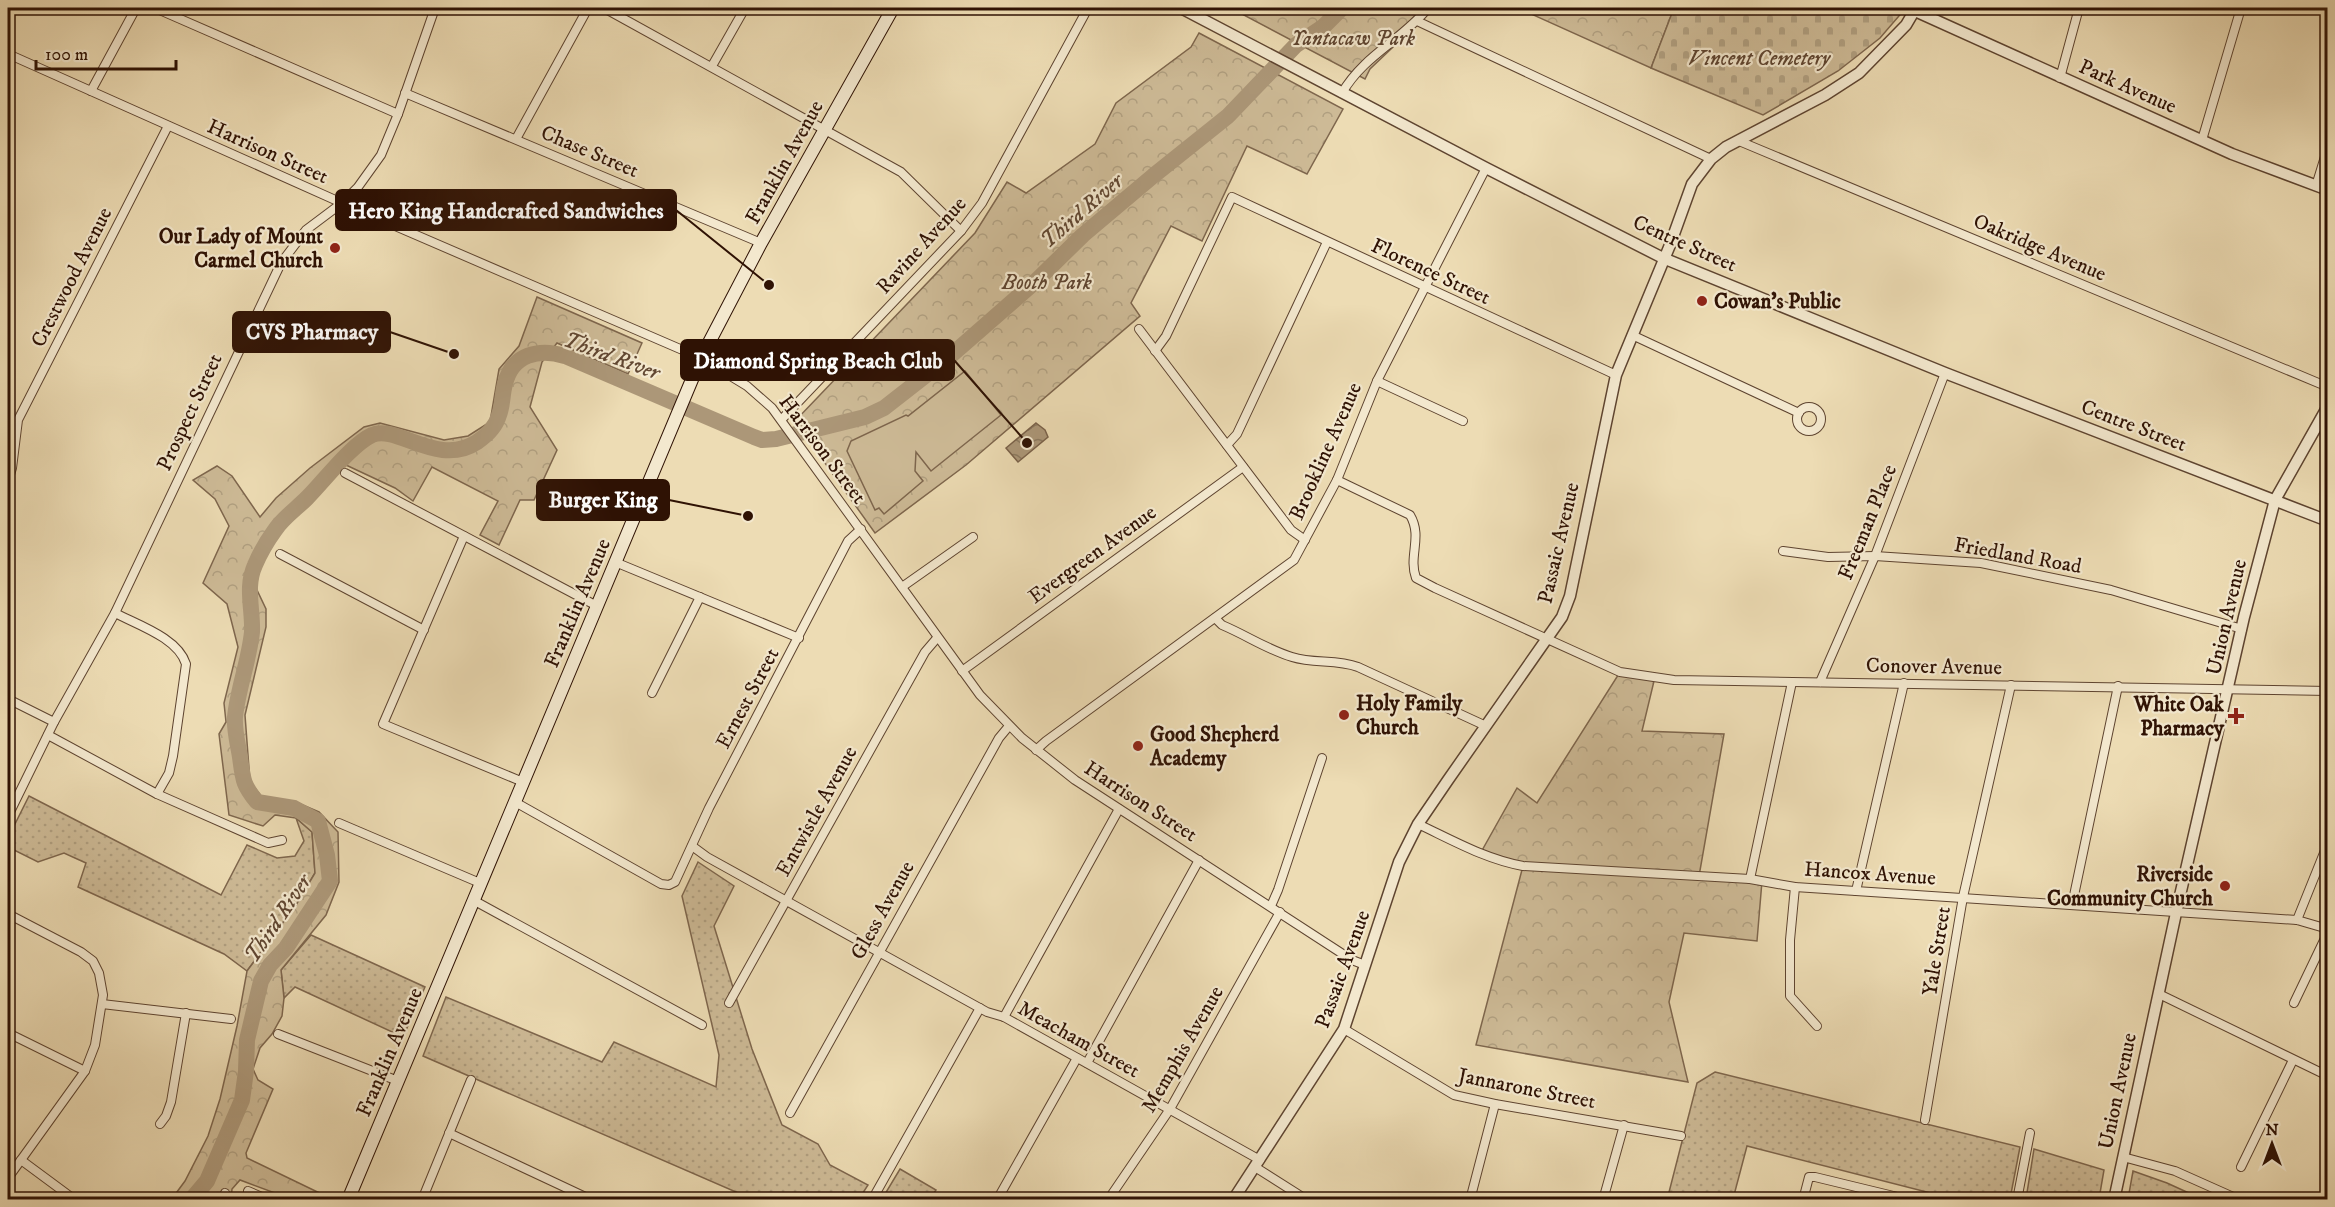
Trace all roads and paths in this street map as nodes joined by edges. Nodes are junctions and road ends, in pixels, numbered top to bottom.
1 (136, 8) edge
2 (155, 8) edge
3 (588, 8) edge
4 (604, 8) edge
5 (745, 8) edge
6 (892, 8) edge
7 (1088, 8) edge
8 (1181, 8) edge
9 (1428, 8) edge
10 (2079, 8) edge
11 (2241, 8) edge
12 (431, 9) edge
13 (1915, 9) edge
14 (1417, 21) junction
15 (8, 54) edge
16 (712, 66) junction
17 (2060, 78) junction
18 (91, 91) junction
19 (405, 93) junction
20 (1342, 93) junction
21 (398, 114) junction
22 (168, 126) junction
23 (825, 129) junction
24 (516, 140) junction
25 (2202, 140) junction
26 (1739, 141) junction
27 (2328, 147) edge
28 (1711, 159) junction
29 (1486, 168) junction
30 (2316, 186) junction
31 (2328, 190) edge
32 (342, 203) junction
33 (961, 231) junction
34 (1327, 242) junction
35 (761, 243) junction
36 (1664, 258) junction
37 (1424, 287) junction
38 (1139, 329) dead end
39 (1632, 335) junction
40 (1155, 351) junction
41 (701, 358) junction
42 (1945, 373) junction
43 (1616, 375) junction
44 (1377, 381) junction
45 (2328, 387) edge
46 (2328, 406) edge
47 (1799, 413) dead end
48 (8, 416) edge
49 (18, 420) junction
50 (1463, 421) dead end
51 (783, 422) junction
52 (1227, 446) junction
53 (1243, 467) junction
54 (345, 473) dead end
55 (1337, 480) junction
56 (8, 481) edge
57 (2275, 500) junction
58 (2328, 521) edge
59 (861, 529) junction
60 (464, 536) junction
61 (973, 537) dead end
62 (1305, 540) junction
63 (1783, 551) dead end
64 (280, 554) dead end
65 (1875, 556) junction
66 (615, 562) junction
67 (902, 587) junction
68 (700, 597) junction
69 (597, 606) junction
70 (115, 613) junction
71 (1215, 618) junction
72 (2242, 629) junction
73 (424, 630) junction
74 (799, 638) junction
75 (937, 638) junction
76 (1548, 638) junction
77 (962, 671) junction
78 (1792, 682) junction
79 (1820, 682) junction
80 (1904, 683) junction
81 (2011, 685) junction
82 (2118, 686) junction
83 (2229, 689) junction
84 (2328, 691) edge
85 (652, 693) dead end
86 (8, 699) edge
87 (54, 722) junction
88 (1008, 726) junction
89 (1486, 726) junction
90 (48, 735) junction
91 (1036, 750) junction
92 (1322, 758) dead end
93 (523, 782) junction
94 (157, 794) junction
95 (515, 802) junction
96 (1119, 808) junction
97 (8, 816) edge
98 (339, 823) dead end
99 (1418, 824) junction
100 (282, 840) dead end
101 (2328, 843) edge
102 (692, 846) junction
103 (1199, 860) junction
104 (1750, 879) junction
105 (480, 883) junction
106 (1795, 886) junction
107 (1856, 891) junction
108 (1964, 897) junction
109 (474, 900) junction
110 (788, 900) junction
111 (2072, 905) junction
112 (1271, 906) junction
113 (1280, 912) junction
114 (2176, 913) junction
115 (8, 914) edge
116 (2297, 921) junction
117 (2328, 930) edge
118 (879, 952) junction
119 (1365, 965) junction
120 (2158, 994) junction
121 (729, 1003) dead end
122 (2294, 1003) dead end
123 (102, 1004) junction
124 (980, 1008) junction
125 (186, 1013) junction
126 (1004, 1017) junction
127 (231, 1019) dead end
128 (702, 1025) dead end
129 (1817, 1026) dead end
130 (1344, 1029) junction
131 (8, 1033) edge
132 (278, 1034) dead end
133 (1077, 1058) junction
134 (2293, 1060) junction
135 (1087, 1063) junction
136 (85, 1071) junction
137 (2328, 1076) edge
138 (471, 1080) dead end
139 (398, 1081) junction
140 (1495, 1104) junction
141 (1170, 1109) junction
142 (790, 1113) dead end
143 (1925, 1120) dead end
144 (160, 1124) dead end
145 (1624, 1125) junction
146 (449, 1133) junction
147 (2030, 1133) dead end
148 (1681, 1136) dead end
149 (2123, 1157) junction
150 (21, 1160) junction
151 (1258, 1164) junction
152 (2241, 1167) dead end
153 (8, 1178) edge
154 (248, 1191) dead end
155 (75, 1200) edge
156 (270, 1200) edge
157 (348, 1200) edge
158 (422, 1200) edge
159 (592, 1200) edge
160 (872, 1200) edge
161 (997, 1200) edge
162 (1108, 1200) edge
163 (1233, 1200) edge
164 (1307, 1200) edge
165 (1470, 1200) edge
166 (1603, 1200) edge
167 (1803, 1200) edge
168 (1910, 1200) edge
169 (2016, 1200) edge
170 (2114, 1200) edge
171 (2241, 1200) edge

1 - 18 street
2 - 21 street
3 - 24 street
4 - 16 street
5 - 16 street
6 - 23 main road, Franklin Avenue
7 - 33 street, Ravine Avenue
8 - 20 street, Centre Street
9 - 14 street
10 - 17 street
11 - 25 street
12 - 19 street, Prospect Street
13 - 17 street, Park Avenue
13 - 26 street, Passaic Avenue
14 - 20 street
14 - 28 street
15 - 18 street, Harrison Street
16 - 23 street
17 - 25 street, Park Avenue
18 - 22 street, Harrison Street
19 - 21 street, Prospect Street
19 - 24 street, Chase Street
20 - 29 street, Centre Street
21 - 32 street, Prospect Street
22 - 32 street, Harrison Street
22 - 49 street, Crestwood Avenue
23 - 33 street
23 - 35 main road, Franklin Avenue
24 - 35 street, Chase Street
25 - 30 street, Park Avenue
26 - 28 street, Passaic Avenue
26 - 45 street, Oakridge Avenue
27 - 30 street
28 - 36 street, Passaic Avenue
29 - 36 street, Centre Street
29 - 37 street, Brookline Avenue
30 - 31 street, Park Avenue
32 - 41 street, Harrison Street
32 - 70 street, Prospect Street
33 - 51 street, Ravine Avenue
34 - 37 street, Florence Street
34 - 40 street, Florence Street
34 - 52 street
35 - 41 main road, Franklin Avenue
36 - 39 street, Passaic Avenue
36 - 42 street, Centre Street
37 - 43 street, Florence Street
37 - 44 street, Brookline Avenue
38 - 40 street
39 - 43 street, Passaic Avenue
39 - 47 street
40 - 52 street
41 - 51 street, Harrison Street
41 - 66 main road, Franklin Avenue
42 - 57 street, Centre Street
42 - 65 street, Freeman Place
43 - 76 street, Passaic Avenue
44 - 50 street
44 - 55 street, Brookline Avenue
46 - 57 street, Union Avenue
48 - 49 street
49 - 56 street, Crestwood Avenue
51 - 59 street, Harrison Street
52 - 53 street
53 - 62 street
53 - 77 street, Evergreen Avenue
54 - 60 street
55 - 62 street, Brookline Avenue
55 - 76 street, Conover Avenue
57 - 58 street, Centre Street
57 - 72 street, Union Avenue
59 - 67 street, Harrison Street
59 - 74 street, Ernest Street
60 - 69 street
60 - 73 street
61 - 67 street
62 - 71 street, Brookline Avenue
63 - 65 street, Friedland Road
64 - 73 street
65 - 72 street, Friedland Road
65 - 79 street, Freeman Place
66 - 68 street
66 - 69 main road, Franklin Avenue
67 - 75 street, Harrison Street
68 - 74 street
68 - 85 street
69 - 93 main road, Franklin Avenue
70 - 87 street, Prospect Street
70 - 94 street
71 - 89 street
71 - 91 street, Brookline Avenue
72 - 83 street, Union Avenue
73 - 93 street
74 - 102 street, Ernest Street
75 - 77 street, Harrison Street
75 - 110 street, Entwistle Avenue
76 - 78 street, Conover Avenue
76 - 89 street, Passaic Avenue
77 - 88 street, Harrison Street
78 - 79 street, Conover Avenue
78 - 104 street
79 - 80 street, Conover Avenue
80 - 81 street, Conover Avenue
80 - 107 street
81 - 82 street, Conover Avenue
81 - 108 street, Yale Street
82 - 83 street, Conover Avenue
82 - 111 street
83 - 84 street, Conover Avenue
83 - 114 street, Union Avenue
86 - 87 street
87 - 90 street, Prospect Street
88 - 91 street, Harrison Street
88 - 118 street, Gless Avenue
89 - 99 street, Passaic Avenue
90 - 94 street
90 - 97 street, Prospect Street
91 - 96 street, Harrison Street
92 - 112 street
93 - 95 main road, Franklin Avenue
94 - 100 street
95 - 102 street, Ernest Street
95 - 105 main road, Franklin Avenue
96 - 103 street, Harrison Street
96 - 126 street
98 - 105 street
99 - 104 street, Hancox Avenue
99 - 119 street, Passaic Avenue
101 - 116 street
102 - 110 street, Meacham Street
103 - 112 street, Harrison Street
103 - 135 street
104 - 106 street, Hancox Avenue
105 - 109 main road, Franklin Avenue
106 - 107 street, Hancox Avenue
106 - 129 street
107 - 108 street, Hancox Avenue
108 - 111 street, Hancox Avenue
108 - 143 street, Yale Street
109 - 128 street
109 - 139 main road, Franklin Avenue
110 - 118 street, Meacham Street
110 - 121 street, Entwistle Avenue
111 - 114 street, Hancox Avenue
112 - 113 street, Harrison Street
113 - 119 street, Harrison Street
113 - 141 street, Memphis Avenue
114 - 116 street, Hancox Avenue
114 - 120 street, Union Avenue
115 - 123 street
116 - 117 street, Hancox Avenue
117 - 122 street
118 - 124 street, Meacham Street
118 - 142 street, Gless Avenue
119 - 130 street, Passaic Avenue
120 - 134 street
120 - 149 street, Union Avenue
123 - 125 street
123 - 136 street
124 - 126 street, Meacham Street
124 - 160 street
125 - 127 street
125 - 144 street
126 - 133 street, Meacham Street
130 - 140 street, Jannarone Street
130 - 151 street, Passaic Avenue
131 - 136 street
132 - 139 street
133 - 135 street, Meacham Street
133 - 161 street
134 - 137 street
134 - 152 street
135 - 141 street, Meacham Street
136 - 150 street
138 - 146 street
139 - 157 main road, Franklin Avenue
140 - 145 street, Jannarone Street
140 - 165 street
141 - 151 street, Meacham Street
141 - 162 street, Memphis Avenue
145 - 148 street, Jannarone Street
145 - 166 street
146 - 158 street
146 - 159 street
147 - 169 street
149 - 170 street, Union Avenue
149 - 171 street
150 - 153 street
150 - 155 street
151 - 163 street, Passaic Avenue
151 - 164 street, Meacham Street
154 - 156 street
167 - 168 street

